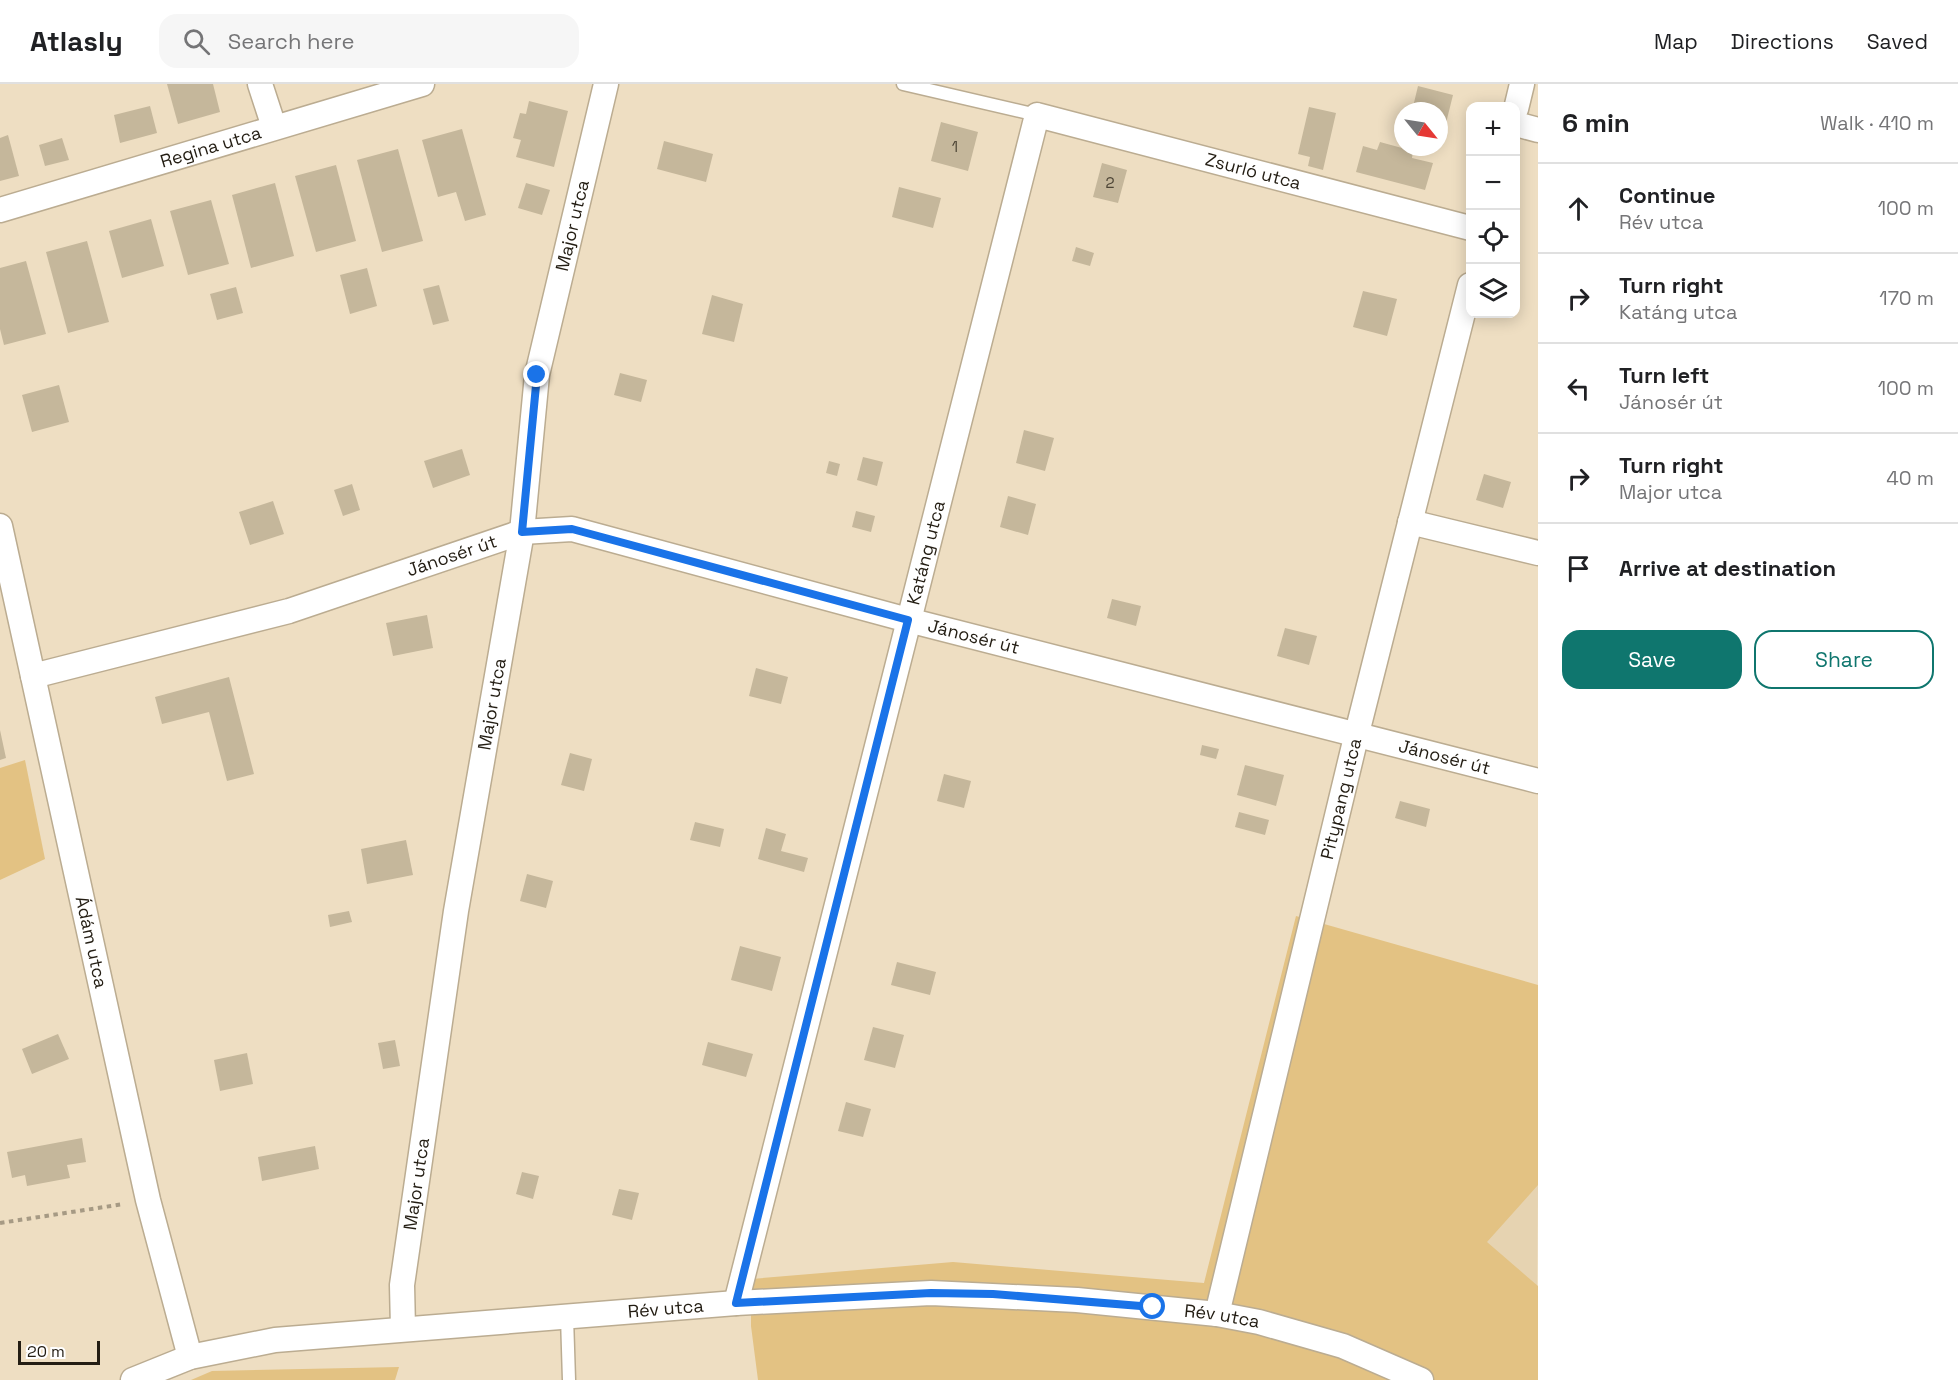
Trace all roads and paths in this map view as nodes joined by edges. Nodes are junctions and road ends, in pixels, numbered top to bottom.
1 (260, 84) edge
2 (422, 84) edge
3 (606, 84) edge
4 (903, 84) edge
5 (1522, 84) edge
6 (1517, 102) edge
7 (1037, 115) junction
8 (1520, 125) edge
9 (273, 127) junction
10 (1538, 130) edge
11 (0, 210) edge
12 (1466, 227) edge
13 (1466, 301) edge
14 (1410, 522) junction
15 (0, 526) edge
16 (522, 532) junction
17 (1538, 553) edge
18 (908, 620) junction
19 (33, 676) junction
20 (1357, 733) junction
21 (1538, 781) edge
22 (148, 1200) junction
23 (0, 1223) edge
24 (736, 1303) junction
25 (1216, 1314) junction
26 (567, 1317) junction
27 (403, 1329) junction
28 (190, 1357) junction
29 (133, 1380) edge
30 (569, 1380) edge
31 (1421, 1380) edge

1 - 9 street
2 - 9 street, Regina utca
3 - 16 street, Major utca
4 - 7 lane
5 - 6 street
7 - 12 street, Zsurló utca
7 - 18 street, Katáng utca
8 - 10 street
9 - 11 street, Regina utca
13 - 14 street, Pitypang utca
14 - 17 street
14 - 20 street, Pitypang utca
15 - 19 street, Ádám utca
16 - 18 street, Jánosér út
16 - 19 street, Jánosér út
16 - 27 street, Major utca
18 - 20 street, Jánosér út
18 - 24 street, Katáng utca
19 - 22 street, Ádám utca
20 - 21 street, Jánosér út
20 - 25 street, Pitypang utca
22 - 23 path
22 - 28 street, Ádám utca
24 - 25 street, Rév utca
24 - 26 street, Rév utca
25 - 31 street, Rév utca
26 - 27 street, Rév utca
26 - 30 lane
27 - 28 street, Rév utca
28 - 29 street, Rév utca

